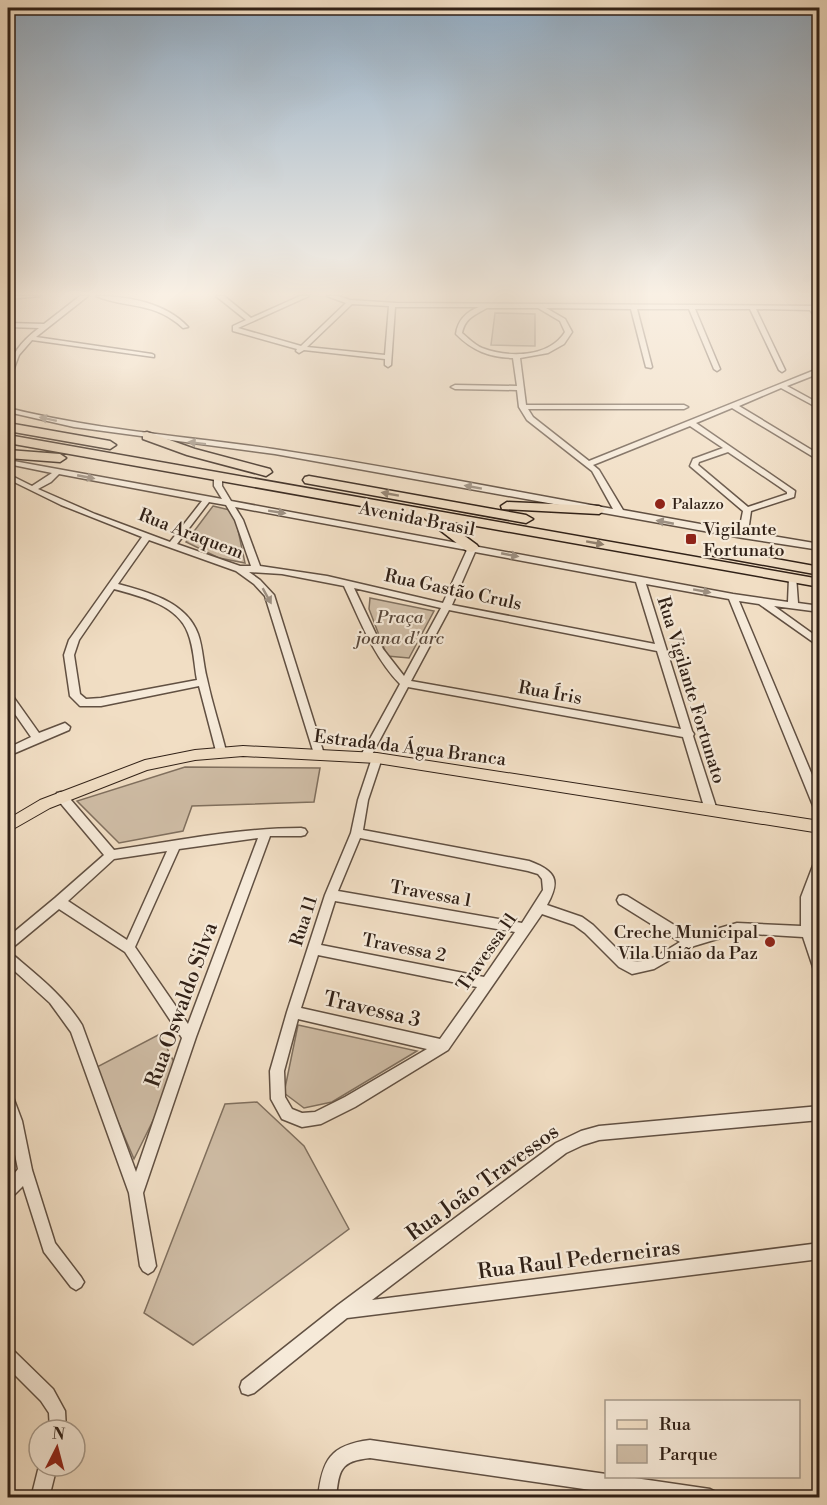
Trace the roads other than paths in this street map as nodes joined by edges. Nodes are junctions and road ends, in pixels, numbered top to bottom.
1 (517, 366) edge
2 (716, 366) edge
3 (780, 366) edge
4 (717, 369) dead end
5 (782, 370) dead end
6 (819, 370) edge
7 (807, 374) junction
8 (819, 379) edge
9 (781, 385) junction
10 (455, 387) dead end
11 (521, 388) junction
12 (734, 406) junction
13 (523, 407) junction
14 (684, 407) dead end
15 (819, 407) edge
16 (8, 410) edge
17 (691, 423) junction
18 (8, 427) edge
19 (147, 436) junction
20 (8, 439) edge
21 (729, 449) junction
22 (8, 454) edge
23 (819, 459) edge
24 (8, 462) edge
25 (144, 462) junction
26 (589, 464) junction
27 (57, 472) junction
28 (266, 472) junction
29 (218, 475) junction
30 (8, 476) edge
31 (32, 489) junction
32 (609, 495) junction
33 (207, 501) junction
34 (232, 505) junction
35 (422, 506) junction
36 (599, 510) junction
37 (747, 510) junction
38 (620, 513) junction
39 (148, 535) junction
40 (743, 535) junction
41 (173, 544) junction
42 (819, 547) edge
43 (472, 548) junction
44 (256, 568) junction
45 (239, 569) junction
46 (819, 571) edge
47 (793, 578) junction
48 (640, 580) junction
49 (819, 583) edge
50 (113, 585) junction
51 (348, 585) junction
52 (733, 597) junction
53 (762, 601) junction
54 (793, 604) junction
55 (446, 607) junction
56 (819, 609) edge
57 (819, 644) edge
58 (660, 648) junction
59 (203, 682) junction
60 (405, 683) junction
61 (8, 697) edge
62 (65, 728) dead end
63 (689, 734) junction
64 (37, 738) junction
65 (221, 751) junction
66 (8, 752) edge
67 (319, 754) junction
68 (371, 757) junction
69 (61, 796) junction
70 (819, 808) edge
71 (711, 810) junction
72 (8, 826) edge
73 (819, 827) edge
74 (266, 832) junction
75 (301, 832) dead end
76 (357, 833) junction
77 (176, 844) junction
78 (111, 855) junction
79 (819, 863) edge
80 (331, 895) junction
81 (623, 900) dead end
82 (59, 902) junction
83 (539, 908) junction
84 (525, 929) junction
85 (807, 932) junction
86 (691, 942) junction
87 (8, 944) edge
88 (129, 948) junction
89 (313, 949) junction
90 (8, 958) edge
91 (819, 970) edge
92 (487, 983) junction
93 (293, 1012) junction
94 (189, 1037) junction
95 (443, 1046) junction
96 (278, 1099) joint
97 (8, 1102) edge
98 (819, 1113) edge
99 (25, 1170) junction
100 (8, 1191) edge
101 (136, 1193) junction
102 (819, 1251) edge
103 (148, 1266) dead end
104 (76, 1282) dead end
105 (344, 1311) junction
106 (8, 1357) edge
107 (248, 1387) dead end
108 (57, 1418) edge
109 (45, 1478) edge
110 (40, 1497) edge
111 (327, 1497) edge
112 (710, 1497) edge

1 - 11 street
2 - 4 street
3 - 5 street
6 - 7 street
7 - 8 street
7 - 9 street
9 - 12 street
9 - 15 street
10 - 11 street
11 - 13 street
12 - 17 street
12 - 23 street
13 - 14 street
13 - 26 street
19 -> 16 street
17 - 21 street
17 - 26 street
18 - 28 highway, Avenida Brasil
19 - 28 highway
36 -> 19 street
20 - 25 highway, Avenida Brasil
21 - 37 street
21 - 37 street
22 - 25 highway
24 - 27 street, Avenida Brasil
25 - 29 highway, Avenida Brasil
26 - 32 street
27 - 31 street
27 -> 33 street, Avenida Brasil
35 -> 28 highway, Avenida Brasil
29 - 34 street
29 - 35 highway, Avenida Brasil
30 - 31 street, Rua Araquem
31 - 39 street, Rua Araquem
32 - 36 street
32 - 38 street
33 - 34 street, Avenida Brasil
33 - 41 street
34 -> 43 street, Avenida Brasil
34 - 44 street
35 - 36 highway
35 - 43 highway
35 - 46 highway, Avenida Brasil
35 -> 47 highway, Avenida Brasil
36 - 38 street
37 - 40 street
40 -> 38 street
39 - 41 street, Rua Araquem
39 - 50 street
40 - 42 street
41 - 45 street, Rua Araquem
43 -> 48 street, Avenida Brasil
43 - 55 street, Rua 11
44 - 45 street, Rua Gastão Cruls
44 - 51 street, Rua Gastão Cruls
45 -> 67 street, Rua Araquem
47 - 49 highway, Avenida Brasil
47 - 54 street
48 -> 52 street, Avenida Brasil
48 - 58 street, Rua Vigilante Fortunato
50 - 59 street
50 - 59 street
51 - 55 street, Rua Gastão Cruls
51 - 60 street
52 - 53 street, Avenida Brasil
52 - 70 street
53 - 54 street, Avenida Brasil
53 - 57 street
54 - 56 street, Avenida Brasil
55 - 58 street, Rua Gastão Cruls
55 - 60 street, Rua 11
58 - 63 street, Rua Vigilante Fortunato
59 - 65 street
60 - 63 street, Rua Íris
60 - 68 street, Rua 11
61 - 64 street
62 - 64 street
63 - 71 street, Rua Vigilante Fortunato
64 - 66 street
65 - 67 main road, Estrada da Água Branca
65 - 69 main road, Estrada da Água Branca
67 - 68 main road, Estrada da Água Branca
68 - 71 main road, Estrada da Água Branca
68 - 76 street, Rua 11
69 - 72 main road, Estrada da Água Branca
69 - 78 street
71 - 73 main road, Estrada da Água Branca
74 - 75 street
74 - 77 street
74 - 94 street, Rua Oswaldo Silva
76 - 80 street, Rua 11
76 - 83 street, Travessa 11
77 - 78 street
77 - 88 street
78 - 82 street
79 - 85 street
80 - 84 street, Travessa 1
80 - 89 street, Rua 11
81 - 86 street
82 - 87 street
82 - 88 street
83 - 84 street, Travessa 11
83 - 86 street
84 - 92 street, Travessa 11
85 - 86 street
85 - 91 street
88 - 94 street
89 - 92 street, Travessa 2
89 - 93 street, Rua 11
90 - 101 street
92 - 95 street, Travessa 11
93 - 95 street, Travessa 3
93 - 96 street, Rua 11
94 - 101 street, Rua Oswaldo Silva
95 - 96 street, Travessa 11
97 - 99 street
98 - 105 street, Rua João Travessos
99 - 100 street
99 - 104 street
101 - 103 street
102 - 105 street, Rua Raul Pederneiras
105 - 107 street, Rua João Travessos
106 - 108 street
109 - 110 street
111 - 112 street

